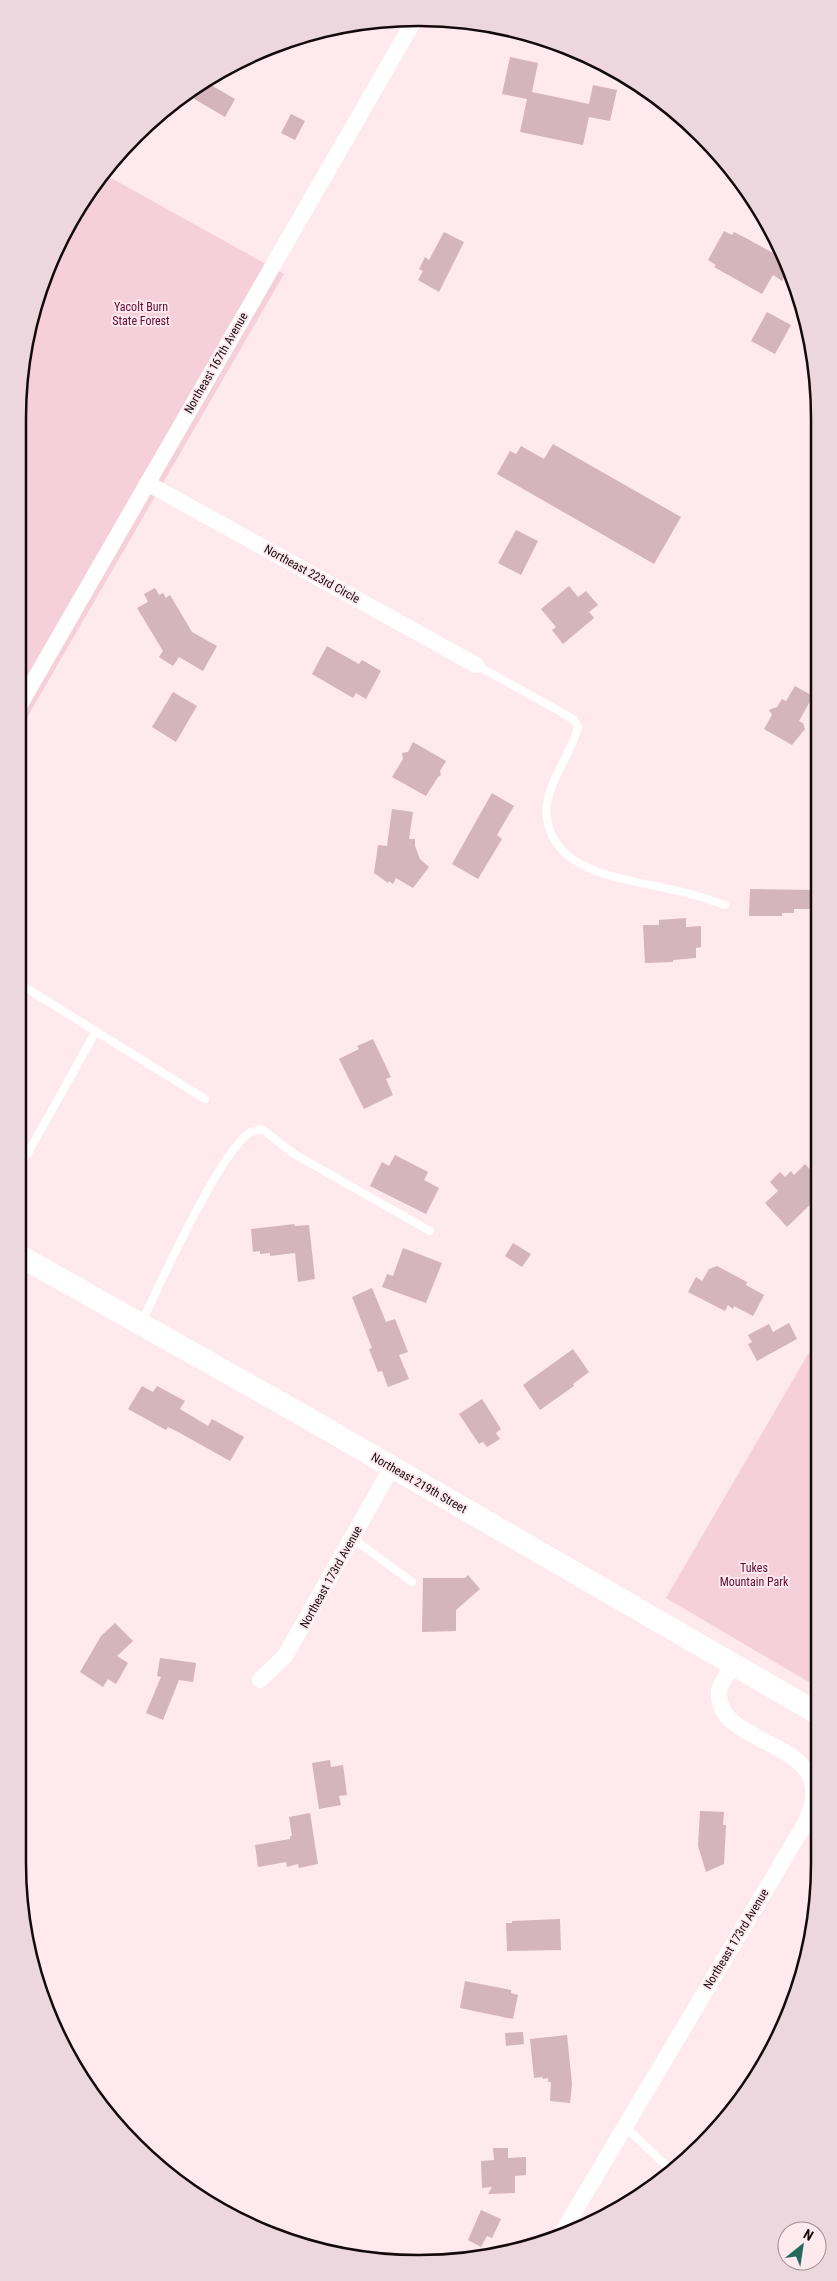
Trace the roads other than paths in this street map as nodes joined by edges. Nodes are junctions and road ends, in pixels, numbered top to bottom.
1 (412, 26) edge
2 (147, 482) junction
3 (476, 665) joint
4 (26, 694) edge
5 (725, 905) dead end
6 (26, 988) edge
7 (96, 1031) junction
8 (206, 1099) dead end
9 (26, 1155) edge
10 (430, 1231) dead end
11 (26, 1260) edge
12 (140, 1325) junction
13 (392, 1467) junction
14 (352, 1538) junction
15 (412, 1582) dead end
16 (734, 1664) junction
17 (260, 1680) dead end
18 (811, 1709) edge
19 (811, 1786) edge
20 (811, 1806) edge
21 (625, 2127) junction
22 (667, 2166) edge
23 (566, 2226) edge

1 - 2 street, Northeast 167th Avenue
2 - 3 street, Northeast 223rd Circle
2 - 4 street, Northeast 167th Avenue
3 - 5 lane
6 - 7 lane
7 - 8 lane
7 - 9 lane
10 - 12 lane
11 - 12 street, Northeast 219th Street
12 - 13 street, Northeast 219th Street
13 - 14 street, Northeast 173rd Avenue
13 - 16 street, Northeast 219th Street
14 - 15 lane
14 - 17 street, Northeast 173rd Avenue
16 - 18 street, Northeast 219th Street
16 - 19 street, Northeast 173rd Avenue
20 - 21 street, Northeast 173rd Avenue
21 - 22 lane
21 - 23 street, Northeast 173rd Avenue

